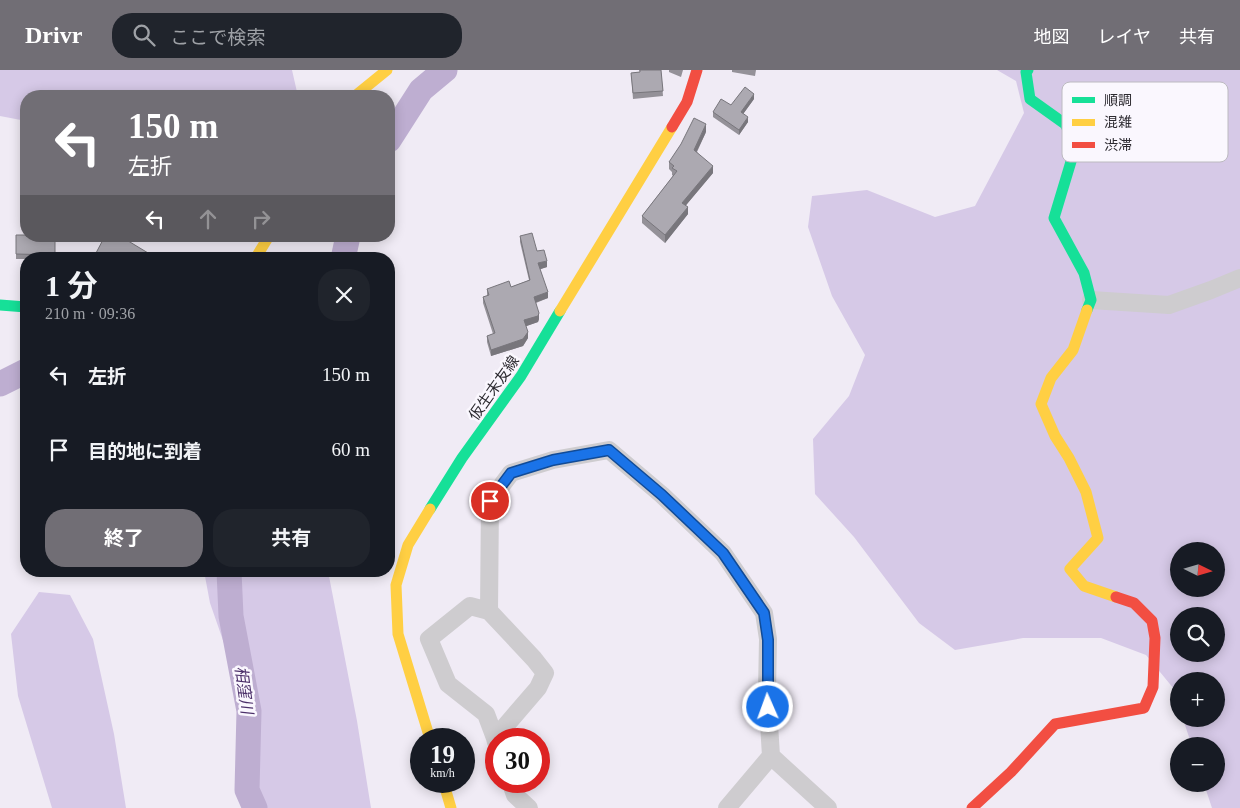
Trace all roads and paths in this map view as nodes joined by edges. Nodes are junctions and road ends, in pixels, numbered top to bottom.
1 (388, 70) edge
2 (696, 70) edge
3 (1028, 70) edge
4 (361, 90) edge
5 (1062, 122) edge
6 (1071, 162) edge
7 (1240, 278) edge
8 (1091, 300) junction
9 (0, 305) edge
10 (20, 307) edge
11 (489, 612) junction
12 (427, 728) edge
13 (491, 728) edge
14 (506, 728) edge
15 (771, 756) junction
16 (447, 793) edge
17 (514, 793) edge
18 (451, 808) edge
19 (530, 808) edge
20 (727, 808) edge
21 (828, 808) edge
22 (972, 808) edge

1 - 4 street
2 - 12 street, 仮生末友線
3 - 5 street
6 - 8 street
7 - 8 street
8 - 22 street
9 - 10 street
11 - 13 street
11 - 14 street
11 - 15 street
15 - 20 street
15 - 21 street
16 - 18 street
17 - 19 street

